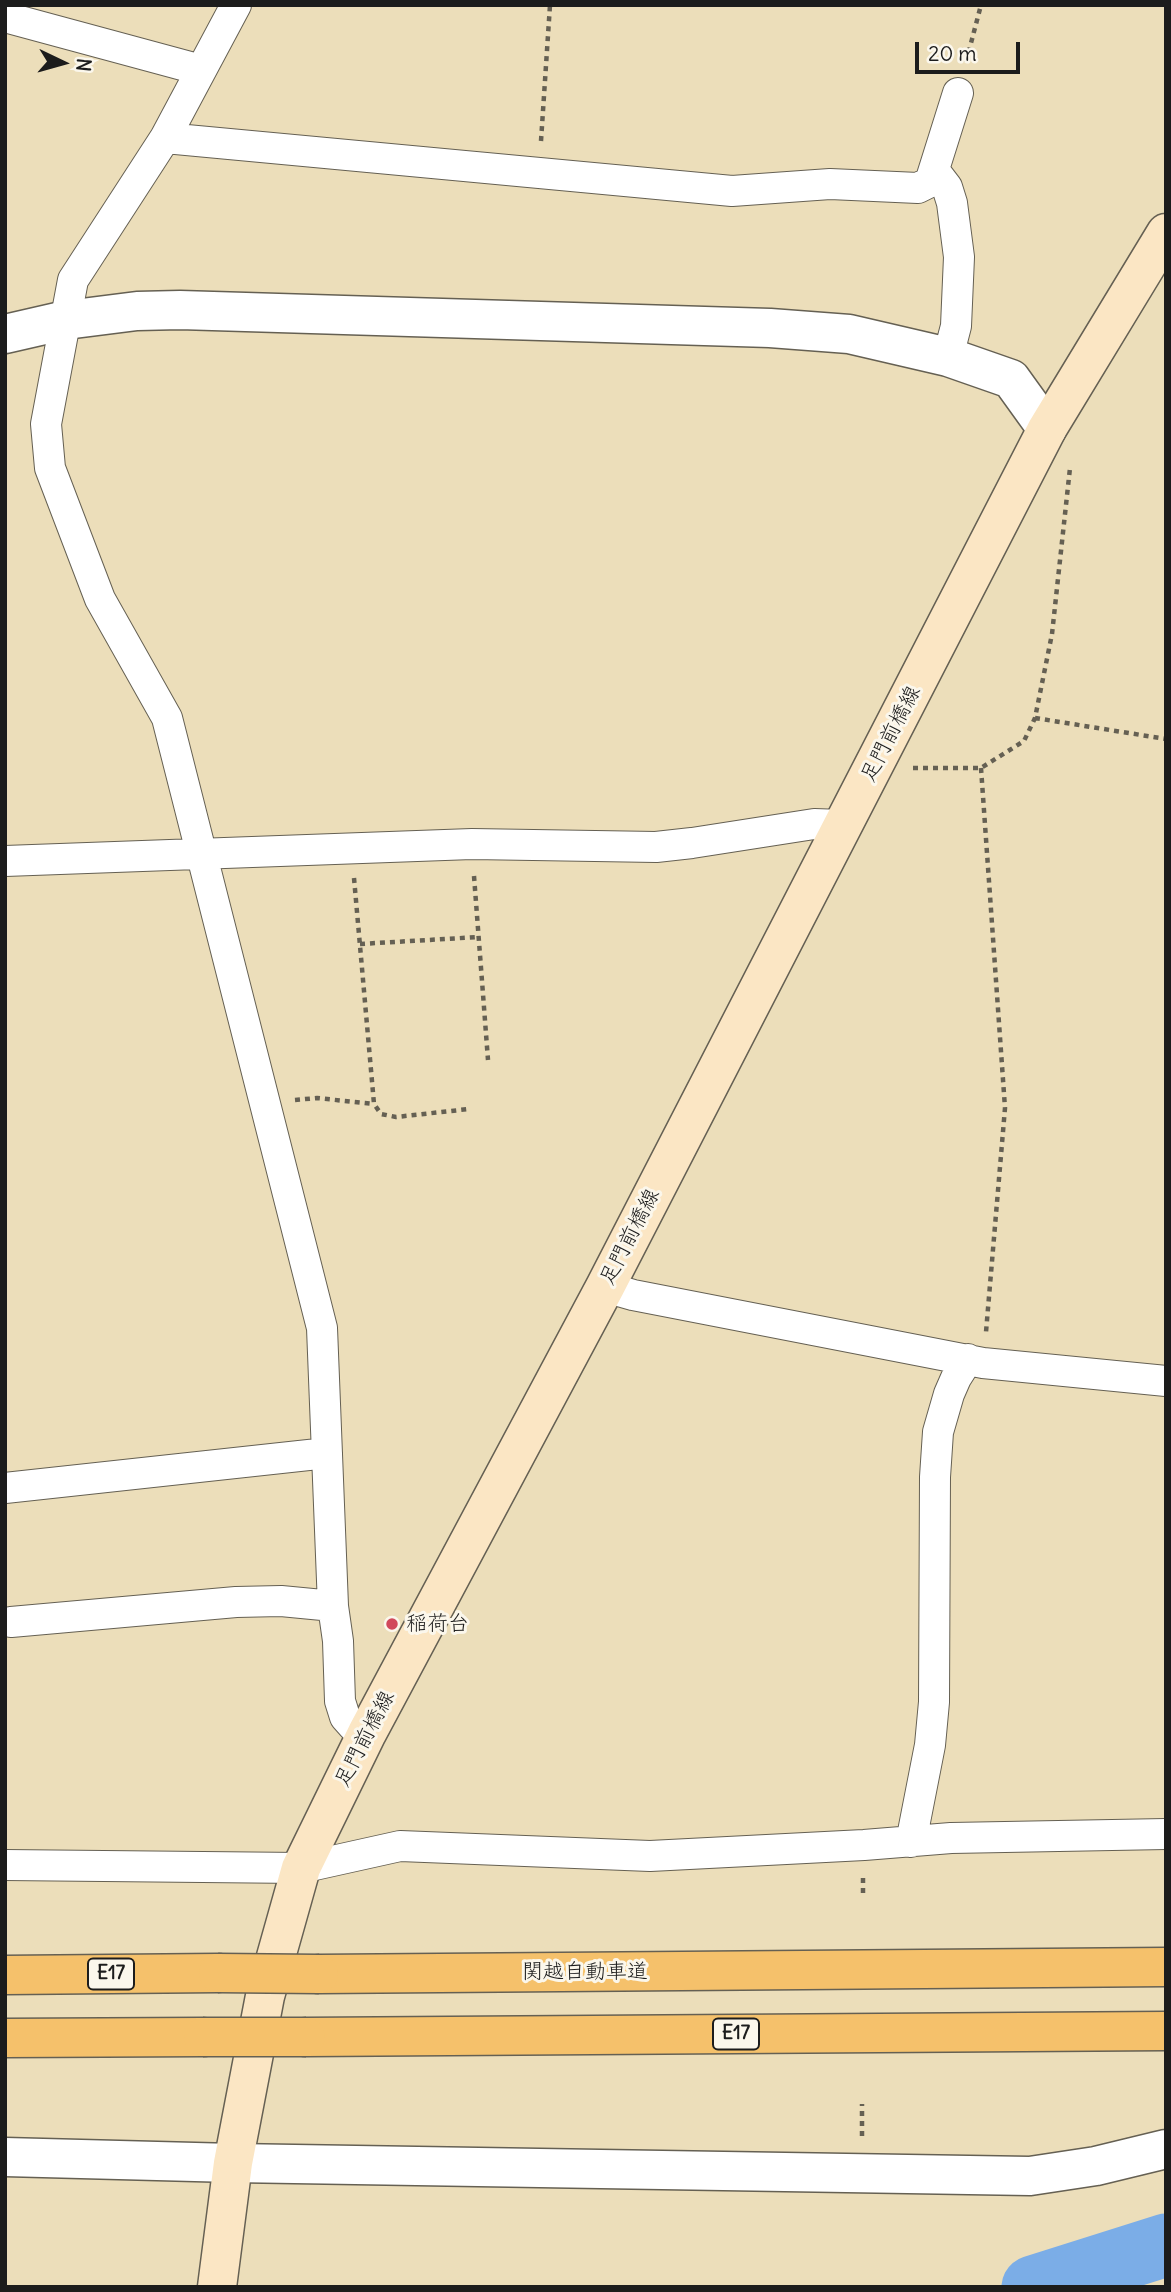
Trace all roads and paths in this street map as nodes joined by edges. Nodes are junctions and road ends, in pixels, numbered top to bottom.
1 (236, 5) edge
2 (550, 5) edge
3 (981, 5) edge
4 (5, 17) edge
5 (201, 70) junction
6 (958, 93) joint
7 (165, 138) junction
8 (934, 170) junction
9 (538, 173) junction
10 (1166, 233) edge
11 (66, 320) junction
12 (5, 334) edge
13 (948, 357) junction
14 (1047, 429) junction
15 (1035, 718) junction
16 (1166, 739) edge
17 (981, 768) junction
18 (872, 772) junction
19 (842, 825) junction
20 (471, 844) junction
21 (352, 849) junction
22 (203, 855) junction
23 (5, 861) edge
24 (479, 937) junction
25 (360, 944) junction
26 (488, 1060) dead end
27 (374, 1104) junction
28 (266, 1105) junction
29 (469, 1109) dead end
30 (605, 1287) junction
31 (976, 1361) junction
32 (1166, 1381) edge
33 (327, 1453) junction
34 (5, 1488) edge
35 (333, 1606) junction
36 (12, 1622) dead end
37 (367, 1733) junction
38 (1166, 1834) edge
39 (911, 1842) junction
40 (5, 1865) edge
41 (301, 1868) junction
42 (1166, 1967) edge
43 (5, 1975) edge
44 (1166, 2031) edge
45 (5, 2038) edge
46 (1166, 2149) edge
47 (5, 2157) edge
48 (233, 2163) junction
49 (217, 2287) edge

1 - 5 street
2 - 9 path
3 - 6 path
4 - 5 street
5 - 7 street
6 - 8 street
7 - 9 street
7 - 11 street
8 - 9 street
8 - 13 street
10 - 14 main road, 足門前橋線
11 - 12 street
11 - 13 street
11 - 22 street
13 - 14 street
14 - 15 path
14 - 18 main road, 足門前橋線
15 - 16 path
15 - 17 path
17 - 18 path
17 - 31 path
18 - 19 main road, 足門前橋線
19 - 20 street
19 - 30 main road, 足門前橋線
20 - 21 street
20 - 24 path
21 - 22 street
21 - 25 path
22 - 23 street
22 - 28 street
24 - 25 path
24 - 26 path
25 - 27 path
27 - 28 path
27 - 29 path
28 - 33 street
30 - 31 street
30 - 37 main road, 足門前橋線
31 - 32 street
31 - 39 street
33 - 34 street
33 - 35 street
35 - 36 street
35 - 37 street
37 - 41 main road, 足門前橋線
38 - 39 street
39 - 41 street
40 - 41 street
41 - 48 main road, 足門前橋線
42 - 43 highway, 関越自動車道 / E17, bridge
44 - 45 highway, E17, bridge
46 - 48 street
47 - 48 street
48 - 49 main road, 足門前橋線

